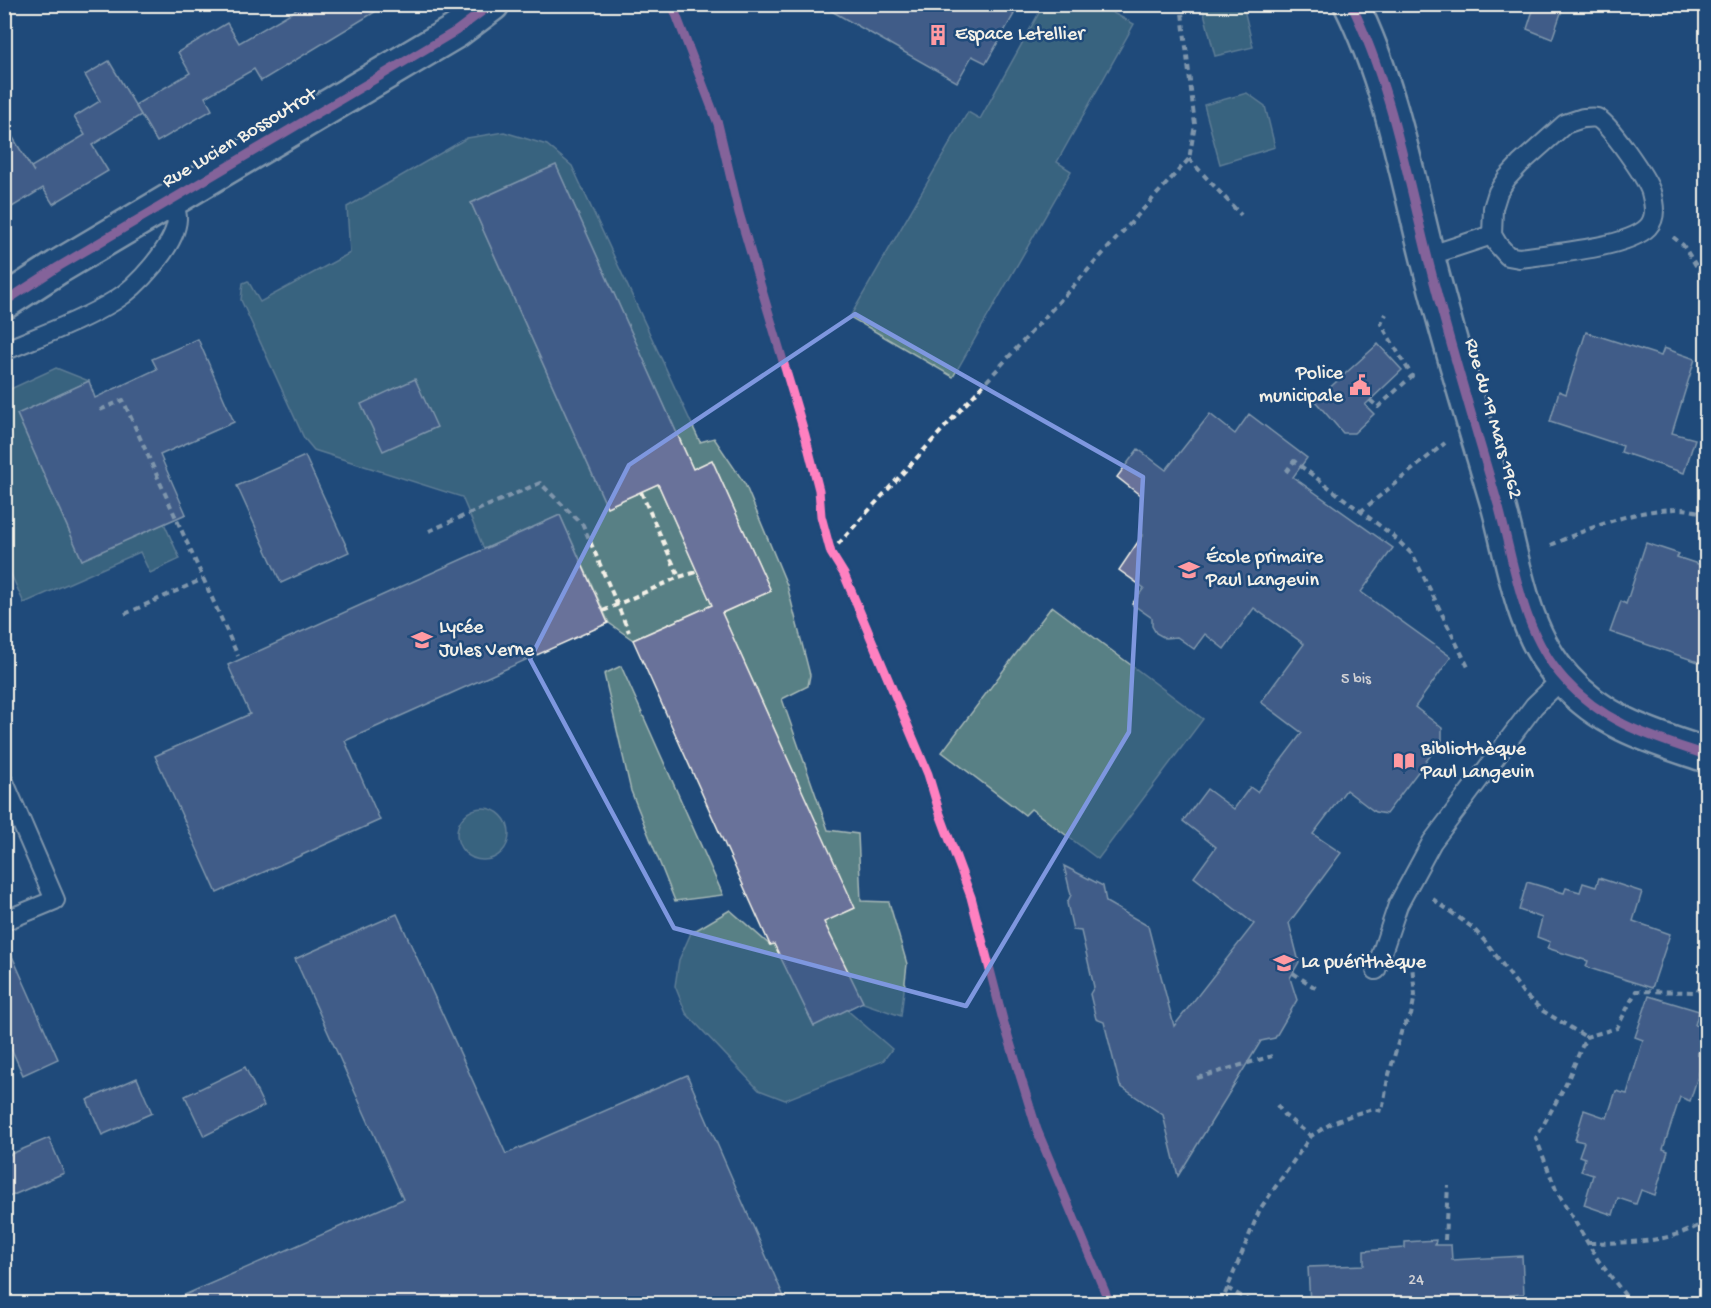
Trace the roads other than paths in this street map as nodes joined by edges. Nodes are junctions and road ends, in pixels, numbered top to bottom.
1 (492, 4) edge
2 (1351, 4) edge
3 (173, 201) junction
4 (1492, 235) junction
5 (1428, 256) junction
6 (4, 302) edge
7 (4, 351) edge
8 (1563, 678) junction
9 (1707, 755) edge
10 (4, 782) edge
11 (4, 921) edge
12 (1376, 970) dead end

1 - 3 street, Rue Lucien Bossoutrot
2 - 5 street, Rue du 19 Mars 1962
3 - 6 street, Rue Lucien Bossoutrot
3 - 7 lane
4 - 4 lane
4 - 5 lane
5 - 8 street, Rue du 19 Mars 1962
8 - 9 street, Rue du 19 Mars 1962
8 - 12 lane
10 - 11 lane

